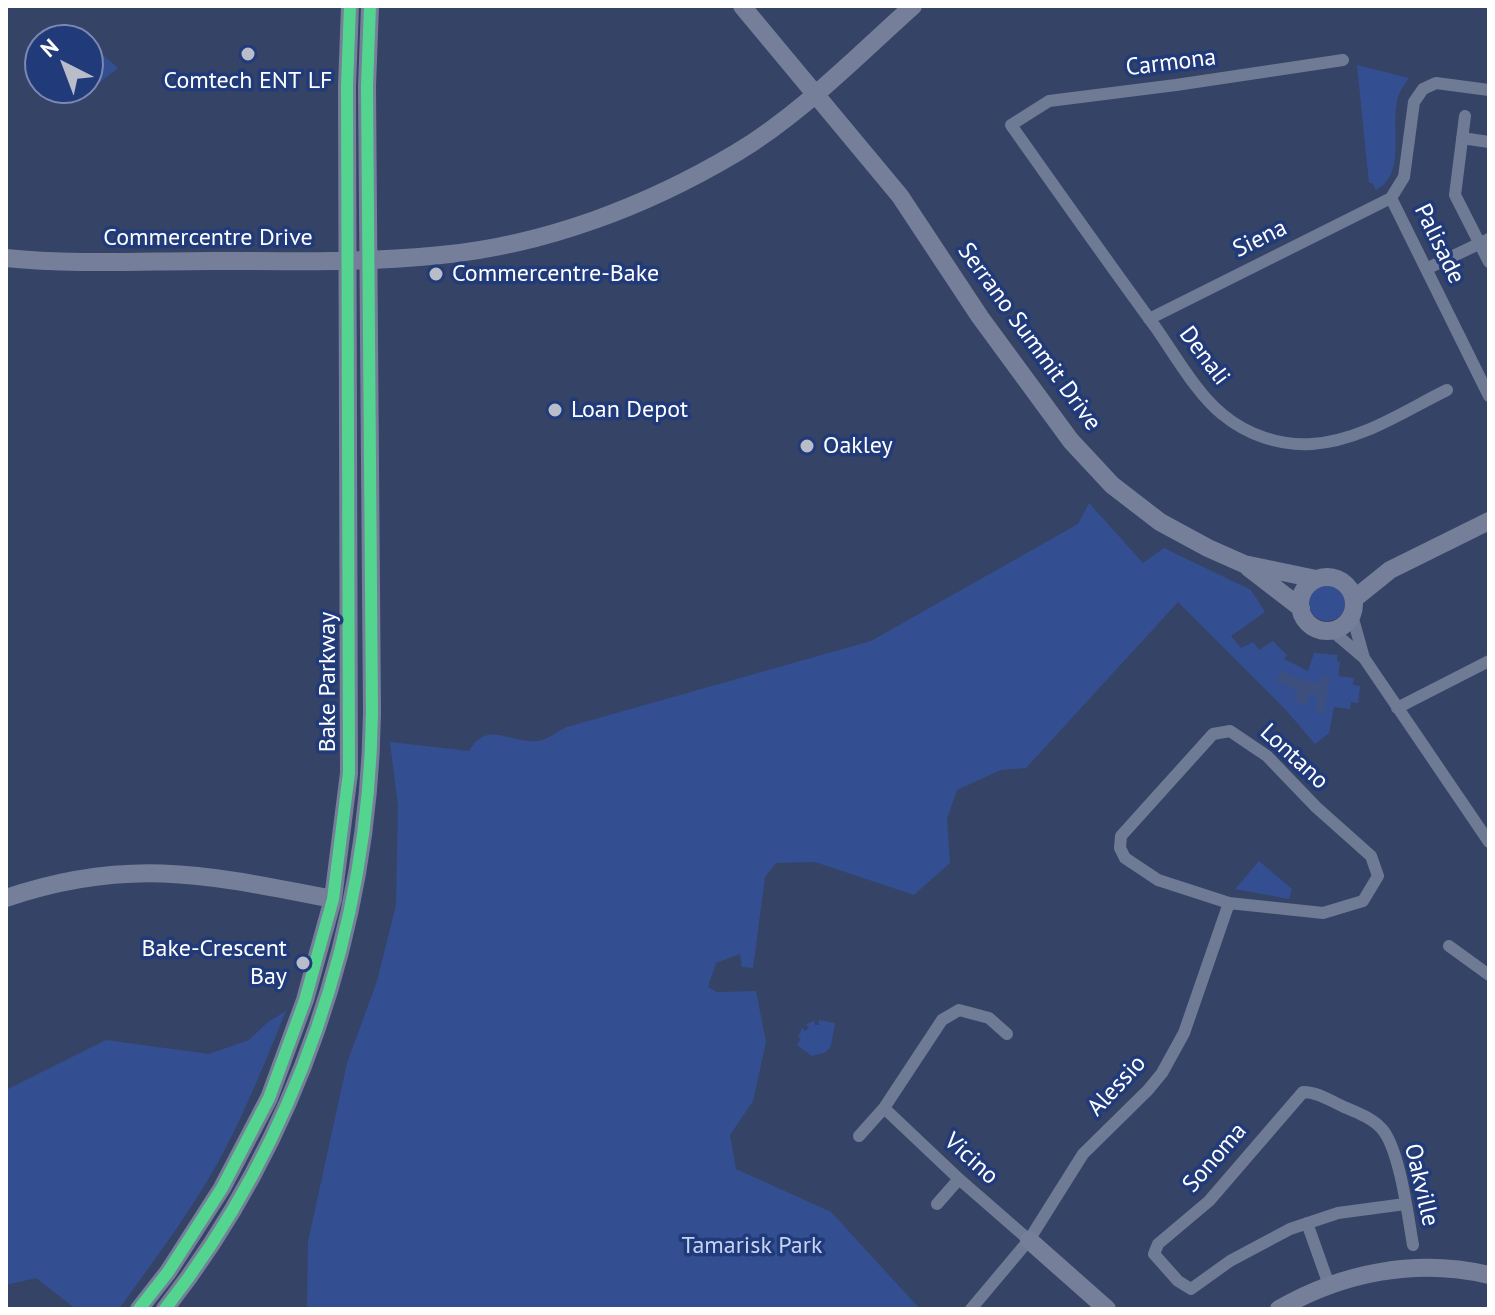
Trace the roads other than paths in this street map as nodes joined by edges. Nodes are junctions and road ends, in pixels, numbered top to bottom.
1 (350, 6) edge
2 (370, 6) edge
3 (742, 6) edge
4 (913, 6) edge
5 (1343, 60) dead end
6 (1489, 90) edge
7 (816, 92) junction
8 (1465, 116) dead end
9 (1011, 125) joint
10 (1462, 138) junction
11 (1489, 142) edge
12 (1391, 198) junction
13 (1484, 242) edge
14 (6, 258) edge
15 (369, 260) junction
16 (348, 261) junction
17 (1489, 262) edge
18 (1426, 269) junction
19 (1149, 319) junction
20 (1447, 390) dead end
21 (1489, 396) edge
22 (1489, 521) edge
23 (1244, 564) junction
24 (1390, 570) junction
25 (1316, 579) junction
26 (1340, 580) junction
27 (1353, 607) junction
28 (1301, 608) junction
29 (1331, 630) junction
30 (1364, 658) junction
31 (1489, 661) edge
32 (1397, 708) junction
33 (1483, 823) edge
34 (1489, 842) edge
35 (6, 898) edge
36 (333, 899) junction
37 (1229, 903) junction
38 (1449, 946) dead end
39 (1489, 975) edge
40 (1007, 1034) dead end
41 (305, 1063) junction
42 (1303, 1092) joint
43 (884, 1108) junction
44 (859, 1136) dead end
45 (959, 1179) junction
46 (937, 1204) dead end
47 (1405, 1204) junction
48 (1307, 1223) junction
49 (1029, 1240) junction
50 (1413, 1245) dead end
51 (1489, 1275) edge
52 (1329, 1285) junction
53 (139, 1309) edge
54 (165, 1309) edge
55 (971, 1309) edge
56 (1107, 1309) edge
57 (1279, 1309) edge

1 - 16 street, Bake Parkway
2 - 15 street, Bake Parkway
3 - 7 street, Serrano Summit Drive
4 - 7 street, Commercentre Drive
5 - 9 street, Carmona
6 - 12 street
7 - 15 street, Commercentre Drive
7 - 23 street, Serrano Summit Drive
8 - 10 street
9 - 19 street, Denali
10 - 11 street
10 - 13 street
12 - 18 street, Palisade
12 - 19 street, Siena
13 - 17 street
13 - 18 street
14 - 16 street, Commercentre Drive
15 - 16 street, Commercentre Drive
15 - 41 street, Bake Parkway
16 - 36 street, Bake Parkway
18 - 21 street, Palisade
19 - 20 street, Denali
22 - 24 street
23 - 25 street, Serrano Summit Drive
23 - 28 street, Serrano Summit Drive
24 - 26 street
24 - 27 street
25 - 26 street, Serrano Summit Drive
25 - 28 street
26 - 27 street, Serrano Summit Drive
27 - 29 street
27 - 30 street, Serrano Summit Drive
28 - 29 street, Serrano Summit Drive
29 - 30 street, Serrano Summit Drive
30 - 32 street, Serrano Summit Drive
31 - 32 street
32 - 33 street, Serrano Summit Drive
33 - 34 street, Serrano Summit Drive
35 - 36 street
36 - 41 street
36 - 53 street, Bake Parkway
37 - 37 street, Lontano
37 - 49 street, Alessio
38 - 39 street
40 - 43 street
41 - 54 street, Bake Parkway
42 - 47 street, Oakville
42 - 48 street, Sonoma
43 - 44 street
43 - 45 street, Vicino
45 - 46 street
45 - 49 street, Vicino
47 - 48 street
47 - 50 street, Oakville
48 - 52 street
49 - 55 street, Alessio
49 - 56 street
51 - 52 street
52 - 57 street

